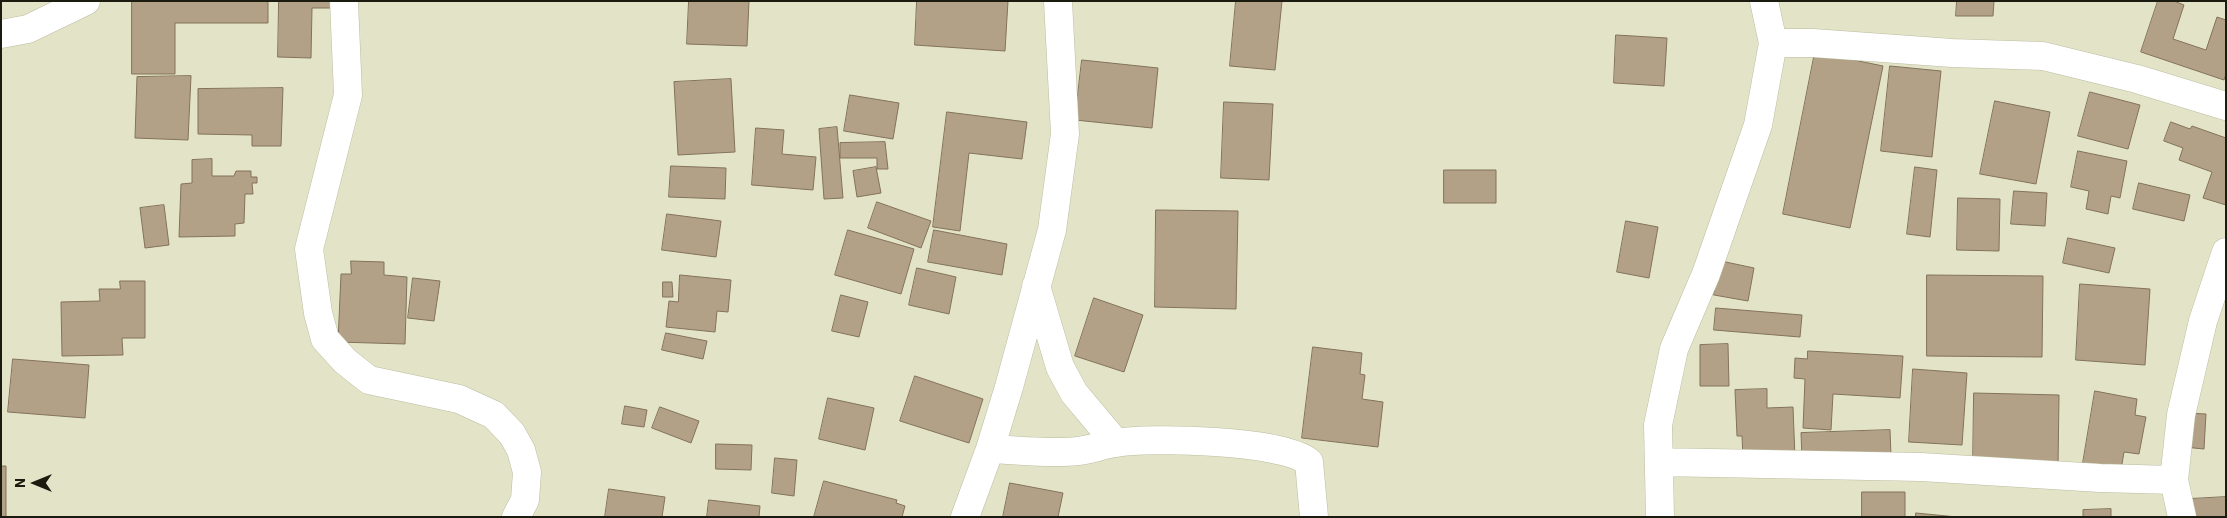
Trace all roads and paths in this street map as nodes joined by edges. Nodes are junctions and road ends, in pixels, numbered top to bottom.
1 (86, 1) edge
2 (344, 1) edge
3 (1058, 1) edge
4 (1764, 1) edge
5 (1, 34) edge
6 (1773, 44) junction
7 (2226, 106) edge
8 (2226, 252) edge
9 (1036, 286) junction
10 (1116, 443) junction
11 (990, 449) junction
12 (1659, 462) junction
13 (2174, 480) junction
14 (516, 517) edge
15 (965, 517) edge
16 (1314, 517) edge
17 (1660, 517) edge
18 (2182, 517) edge

1 - 5 street
2 - 14 street
3 - 9 street
4 - 6 street
6 - 7 street
6 - 12 street
8 - 13 street
9 - 10 street
9 - 11 street
10 - 11 street
10 - 16 street
11 - 15 street
12 - 13 street
12 - 17 street
13 - 18 street

